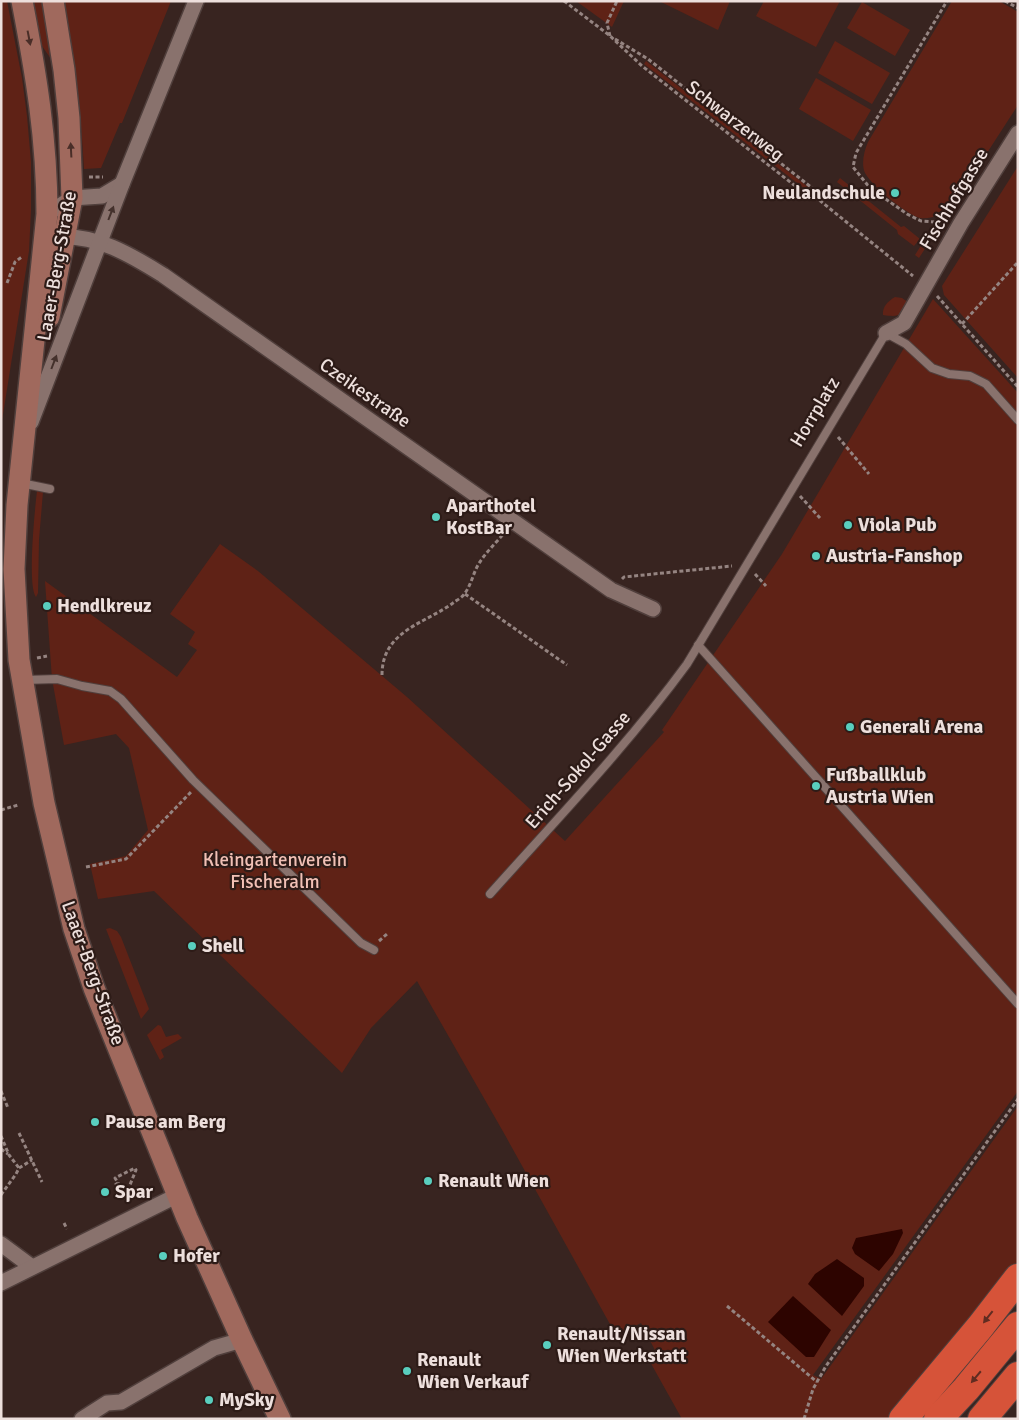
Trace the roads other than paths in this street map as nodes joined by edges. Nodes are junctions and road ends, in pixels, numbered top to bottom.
1 (22, 1) edge
2 (53, 1) edge
3 (196, 1) edge
4 (1018, 133) edge
5 (122, 184) junction
6 (72, 198) junction
7 (46, 214) junction
8 (46, 242) junction
9 (100, 242) junction
10 (926, 287) joint
11 (886, 333) junction
12 (1018, 420) edge
13 (24, 440) junction
14 (19, 482) junction
15 (50, 489) dead end
16 (653, 609) dead end
17 (698, 645) junction
18 (687, 664) joint
19 (22, 680) junction
20 (490, 894) dead end
21 (374, 950) dead end
22 (1018, 1004) edge
23 (178, 1195) junction
24 (1, 1244) edge
25 (32, 1267) junction
26 (1018, 1278) edge
27 (1, 1283) edge
28 (1018, 1326) edge
29 (242, 1340) junction
30 (1018, 1376) edge
31 (82, 1419) edge
32 (280, 1419) edge
33 (903, 1419) edge
34 (938, 1419) edge
35 (982, 1419) edge

1 -> 7 main road, Laaer-Berg-Straße
6 -> 2 main road, Laaer-Berg-Straße
3 - 5 street
4 - 10 street, Fischhofgasse
5 - 6 street
9 -> 5 street
6 - 7 street
6 - 8 main road, Laaer-Berg-Straße
7 - 8 main road, Laaer-Berg-Straße
8 - 9 street, Czeikestraße
8 - 13 main road, Laaer-Berg-Straße
13 -> 9 street
9 - 16 street, Czeikestraße
10 - 11 street, Horrplatz
11 - 12 lane
11 - 17 lane, Horrplatz
13 - 14 main road, Laaer-Berg-Straße
14 - 15 lane
14 - 19 main road, Laaer-Berg-Straße
17 - 18 lane, Horrplatz
17 - 22 lane
18 - 20 lane, Erich-Sokol-Gasse
19 - 21 lane
19 - 23 main road, Laaer-Berg-Straße
23 - 25 street
23 - 29 main road, Laaer-Berg-Straße
24 - 25 street
25 - 27 street
26 -> 33 highway
28 -> 34 highway
29 - 31 street
29 - 32 main road, Laaer-Berg-Straße
30 - 35 highway

